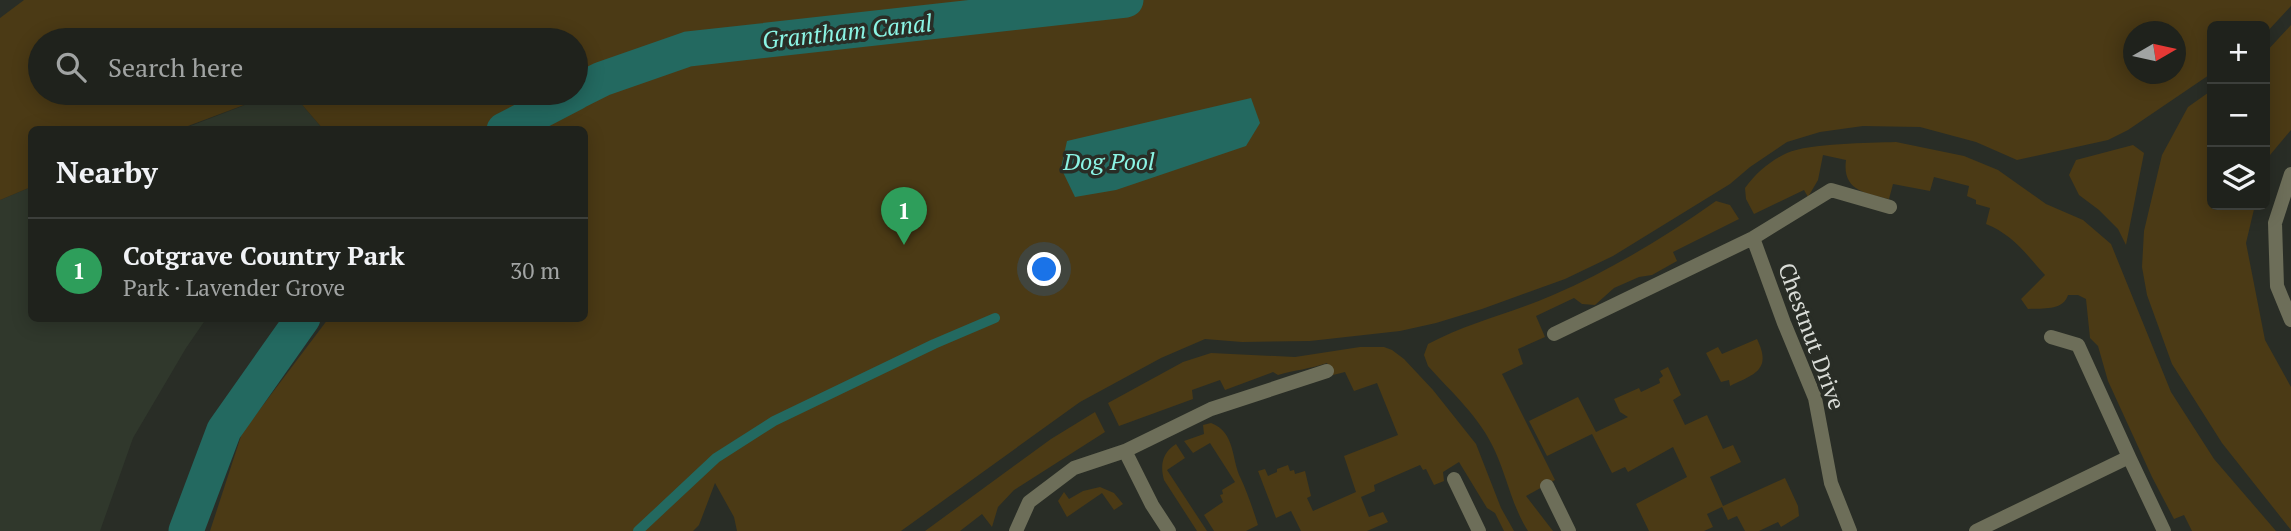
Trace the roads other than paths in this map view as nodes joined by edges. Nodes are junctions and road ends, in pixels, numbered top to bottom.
1 (2291, 174) edge
2 (1890, 207) dead end
3 (1753, 237) junction
4 (2291, 320) edge
5 (1554, 334) dead end
6 (2051, 337) dead end
7 (1327, 371) dead end
8 (1125, 451) junction
9 (2129, 457) junction
10 (1454, 479) dead end
11 (1547, 486) dead end
12 (1016, 531) edge
13 (1169, 531) edge
14 (1479, 531) edge
15 (1569, 531) edge
16 (1850, 531) edge
17 (1976, 531) edge
18 (2164, 531) edge

1 - 4 street
2 - 3 street
3 - 5 street
3 - 16 street, Chestnut Drive
6 - 9 street
7 - 8 street
8 - 12 street
8 - 13 street
9 - 17 street
9 - 18 street
10 - 14 street
11 - 15 street

